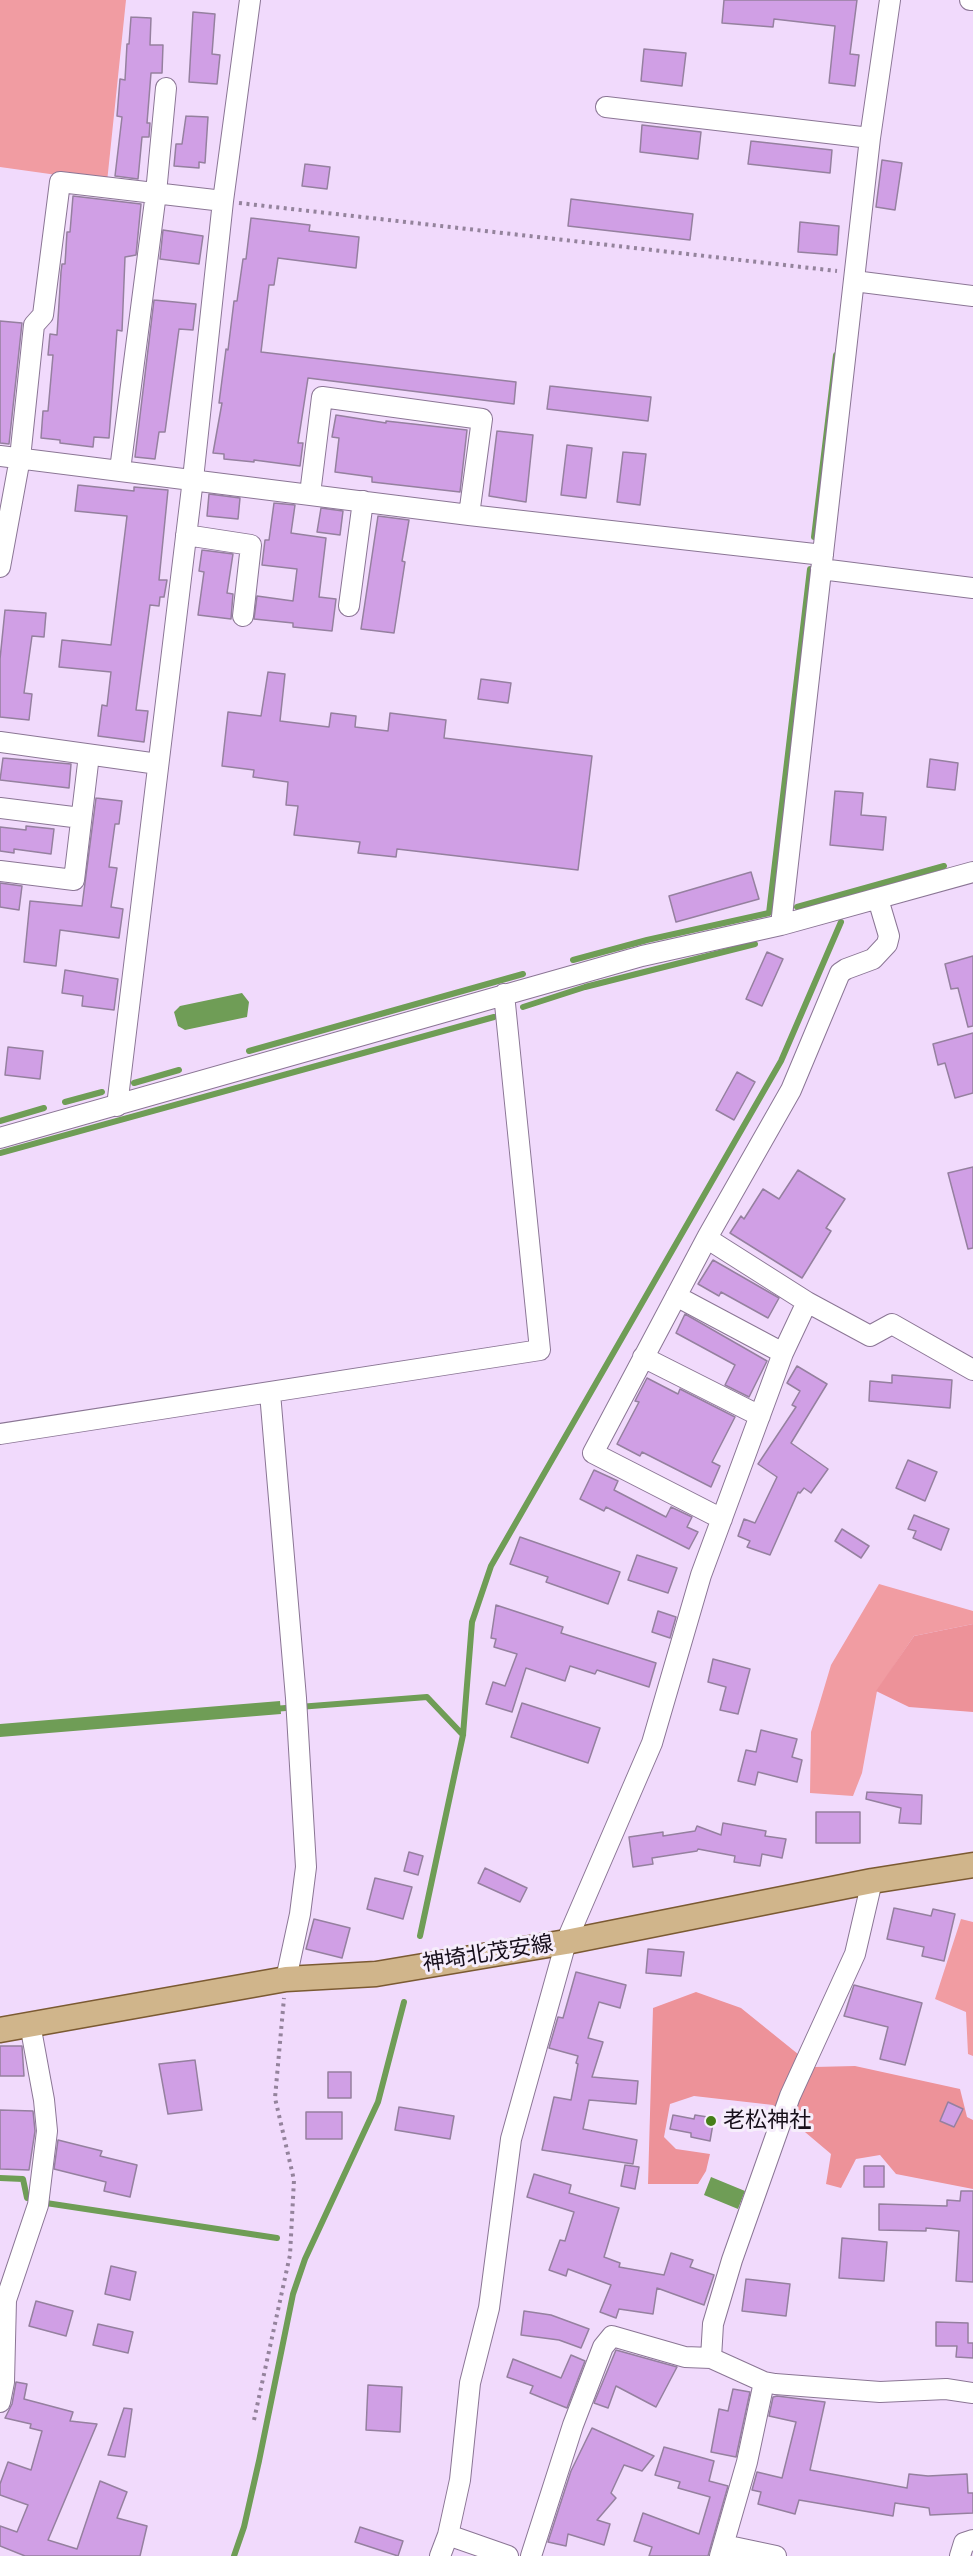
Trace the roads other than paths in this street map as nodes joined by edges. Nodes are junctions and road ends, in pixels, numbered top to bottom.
1 (250, 0) edge
2 (890, 0) edge
3 (166, 88) dead end
4 (606, 106) dead end
5 (870, 138) junction
6 (156, 193) junction
7 (223, 201) junction
8 (855, 277) junction
9 (973, 296) edge
10 (0, 456) edge
11 (20, 458) junction
12 (120, 470) junction
13 (193, 479) junction
14 (310, 494) junction
15 (363, 501) junction
16 (469, 515) junction
17 (186, 535) junction
18 (822, 562) junction
19 (0, 567) edge
20 (973, 588) edge
21 (349, 606) dead end
22 (243, 616) dead end
23 (0, 742) edge
24 (89, 755) junction
25 (158, 764) junction
26 (0, 808) edge
27 (81, 818) junction
28 (0, 871) edge
29 (973, 872) edge
30 (878, 899) junction
31 (781, 926) junction
32 (504, 994) junction
33 (117, 1106) junction
34 (0, 1138) edge
35 (708, 1236) junction
36 (676, 1296) junction
37 (807, 1302) junction
38 (783, 1353) junction
39 (644, 1357) junction
40 (973, 1370) edge
41 (270, 1394) junction
42 (760, 1416) junction
43 (0, 1434) edge
44 (722, 1519) junction
45 (973, 1864) edge
46 (872, 1881) junction
47 (566, 1942) junction
48 (286, 1979) junction
49 (30, 2024) junction
50 (0, 2030) edge
51 (711, 2358) junction
52 (764, 2382) junction
53 (973, 2393) edge
54 (0, 2402) edge
55 (448, 2535) junction
56 (973, 2540) edge
57 (722, 2551) edge
58 (440, 2556) edge
59 (508, 2556) edge
60 (531, 2556) edge
61 (776, 2556) edge
62 (960, 2556) edge

1 - 7 street
2 - 5 street
3 - 6 street
4 - 5 street
5 - 8 street
6 - 7 street
6 - 11 street
6 - 12 street
7 - 13 street
8 - 9 street
8 - 18 street
10 - 11 street
11 - 12 street
11 - 19 street
12 - 13 street
13 - 14 street
13 - 17 street
14 - 15 street
14 - 16 street
15 - 16 street
15 - 21 street
16 - 18 street
17 - 22 street
17 - 25 street
18 - 20 street
18 - 31 street
23 - 24 street
24 - 25 street
24 - 27 street
25 - 33 street
26 - 27 street
27 - 28 street
29 - 30 street
30 - 31 street
30 - 35 street
31 - 32 street
32 - 33 street
32 - 41 street
33 - 34 street
35 - 36 street
35 - 37 street
36 - 38 street
36 - 39 street
37 - 38 street
37 - 40 street
38 - 42 street
39 - 42 street
39 - 44 street
41 - 43 street
41 - 48 street
42 - 44 street
44 - 47 street
45 - 46 main road, 神埼北茂安線
46 - 47 main road, 神埼北茂安線
46 - 51 street
47 - 48 main road, 神埼北茂安線
47 - 55 street
48 - 49 main road, 神埼北茂安線
49 - 50 main road, 神埼北茂安線
49 - 54 street
51 - 52 street
51 - 60 street
52 - 53 street
52 - 57 street
55 - 58 street
55 - 59 street
56 - 62 street
57 - 61 street

